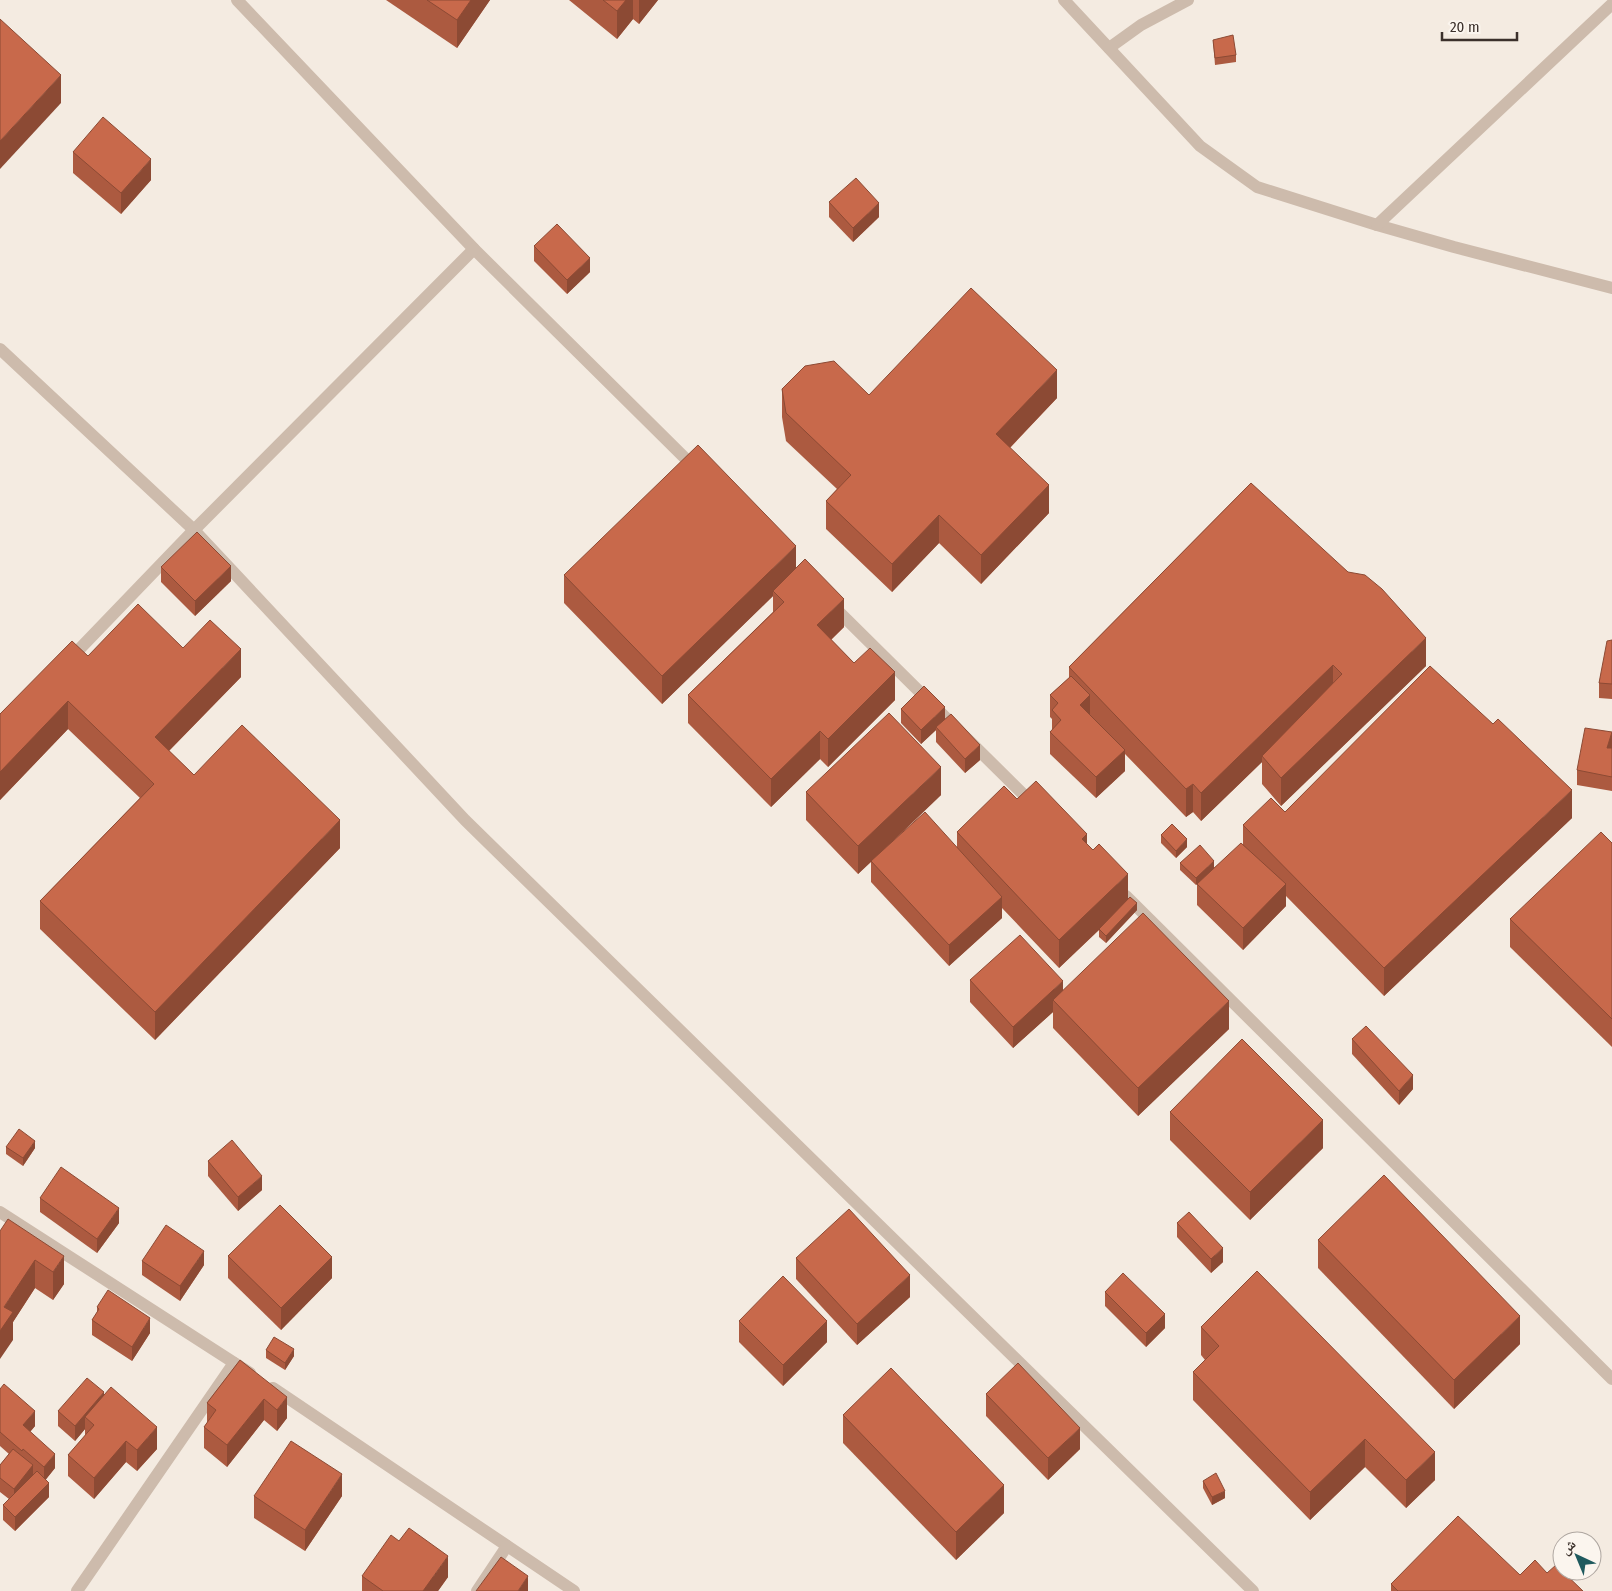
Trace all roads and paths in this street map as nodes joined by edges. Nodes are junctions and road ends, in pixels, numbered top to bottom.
1 (237, 0) edge
2 (1064, 0) edge
3 (1188, 0) edge
4 (1612, 4) edge
5 (1109, 48) junction
6 (1377, 225) junction
7 (474, 249) junction
8 (1612, 288) edge
9 (0, 349) edge
10 (707, 481) edge
11 (194, 530) junction
12 (820, 593) edge
13 (62, 666) edge
14 (1040, 811) edge
15 (1117, 888) edge
16 (0, 1212) edge
17 (234, 1363) junction
18 (1612, 1379) edge
19 (508, 1546) junction
20 (77, 1591) edge
21 (477, 1591) edge
22 (574, 1591) edge
23 (1253, 1591) edge

1 - 7 street
2 - 5 street
3 - 5 street
4 - 6 street
5 - 6 street
6 - 8 street
7 - 10 street
7 - 11 street
9 - 11 street
11 - 13 street
11 - 23 street
12 - 14 street
15 - 18 street
16 - 17 street
17 - 19 street
17 - 20 street
19 - 21 street
19 - 22 street

